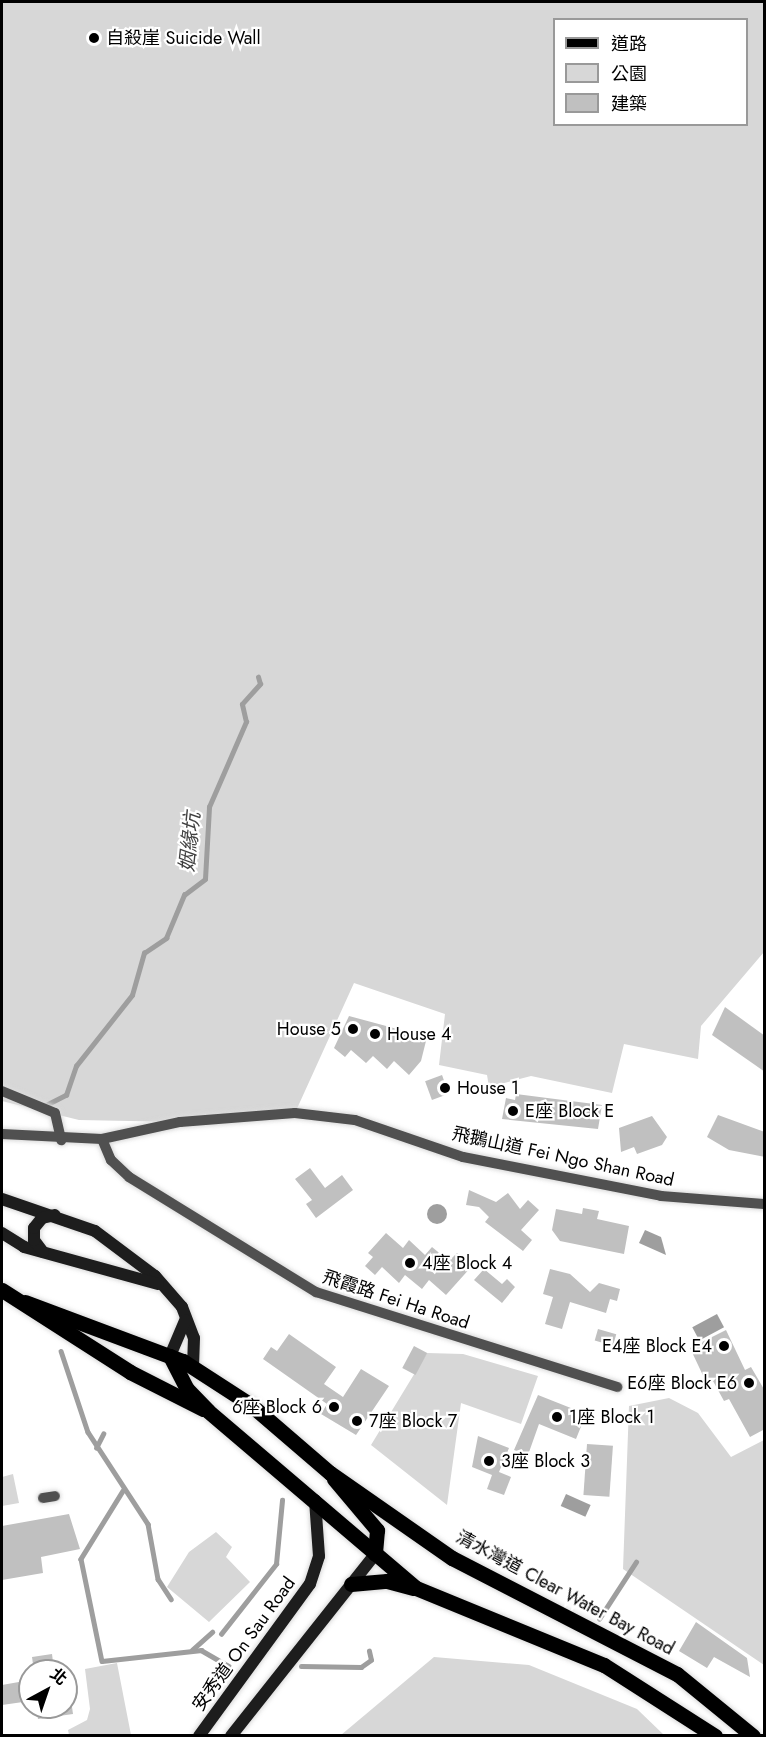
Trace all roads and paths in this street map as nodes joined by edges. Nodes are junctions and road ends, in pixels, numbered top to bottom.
1 (2, 1091) edge
2 (2, 1134) edge
3 (102, 1139) junction
4 (61, 1140) junction
5 (2, 1199) edge
6 (765, 1204) edge
7 (56, 1215) junction
8 (2, 1233) edge
9 (43, 1252) junction
10 (168, 1288) junction
11 (2, 1290) edge
12 (25, 1302) junction
13 (185, 1320) junction
14 (170, 1356) junction
15 (193, 1368) junction
16 (618, 1387) dead end
17 (208, 1412) junction
18 (330, 1473) junction
19 (55, 1496) dead end
20 (43, 1498) dead end
21 (315, 1500) junction
22 (375, 1554) junction
23 (351, 1584) junction
24 (416, 1588) junction
25 (199, 1736) edge
26 (231, 1736) edge
27 (715, 1736) edge
28 (753, 1736) edge

1 - 4 street
2 - 4 street, 飛鵝山道 Fei Ngo Shan Road
3 - 4 street, 飛鵝山道 Fei Ngo Shan Road
3 - 6 street, 飛鵝山道 Fei Ngo Shan Road
3 - 16 street, 飛霞路 Fei Ha Road
5 - 7 main road
7 - 9 main road
7 - 10 main road
8 - 9 main road
9 - 10 main road
10 - 13 main road
11 - 12 main road
12 - 14 main road, 清水灣道 Clear Water Bay Road
12 - 17 main road
13 - 14 main road
13 - 15 main road
14 - 15 main road, 清水灣道 Clear Water Bay Road
14 - 17 main road
15 - 18 main road, 清水灣道 Clear Water Bay Road
17 - 21 main road
18 - 22 main road
18 - 28 main road, 清水灣道 Clear Water Bay Road
19 - 20 street
21 - 22 main road
21 - 25 main road, 安秀道 On Sau Road
22 - 23 main road
22 - 24 main road
23 - 24 main road
23 - 26 main road
24 - 27 main road

